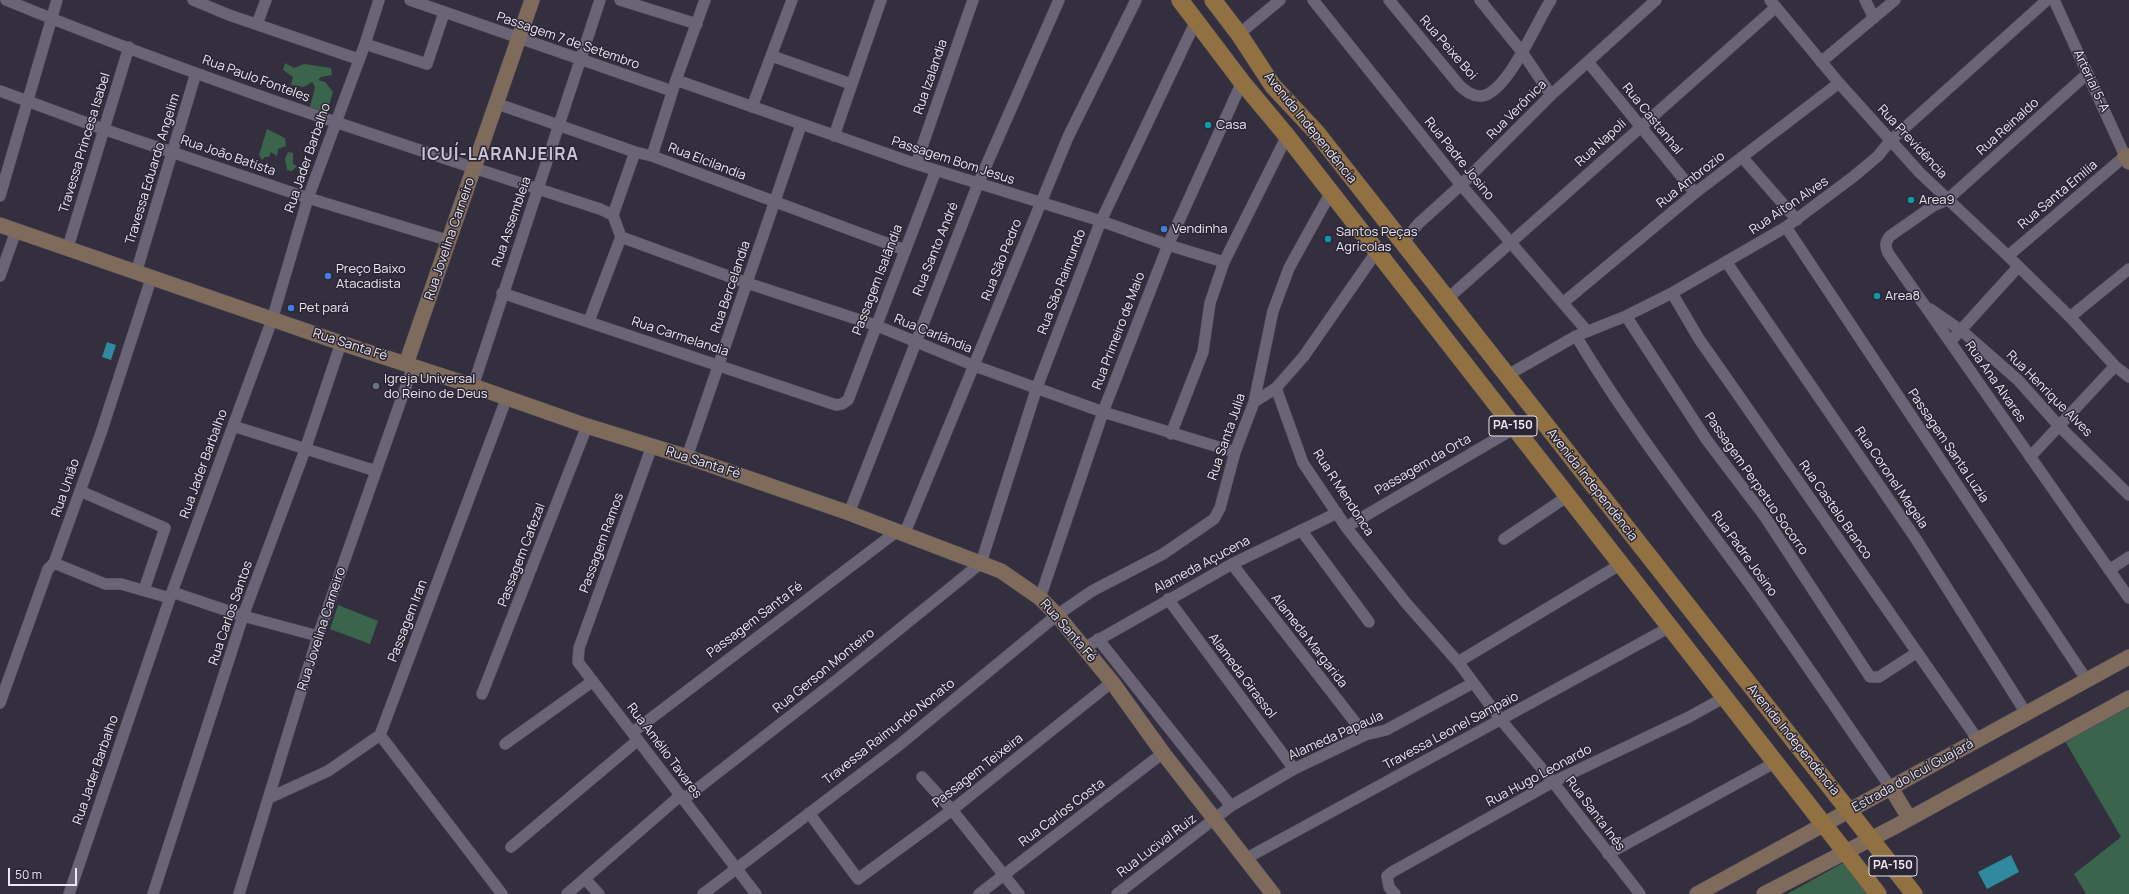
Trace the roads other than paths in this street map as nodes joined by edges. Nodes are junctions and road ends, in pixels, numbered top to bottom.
1 (6, 0) edge
2 (57, 0) edge
3 (193, 0) edge
4 (266, 0) edge
5 (379, 0) edge
6 (410, 0) edge
7 (532, 0) edge
8 (600, 0) edge
9 (620, 0) edge
10 (705, 0) edge
11 (792, 0) edge
12 (881, 0) edge
13 (973, 0) edge
14 (1059, 0) edge
15 (1136, 0) edge
16 (1180, 0) edge
17 (1213, 0) edge
18 (1280, 0) edge
19 (1313, 0) edge
20 (1389, 0) edge
21 (1480, 0) edge
22 (1551, 0) edge
23 (1656, 0) edge
24 (1865, 0) edge
25 (1895, 0) edge
26 (2047, 0) edge
27 (2054, 0) edge
28 (428, 3) edge
29 (1773, 3) edge
30 (444, 13) junction
31 (51, 18) junction
32 (1874, 18) junction
33 (1195, 22) junction
34 (257, 24) junction
35 (697, 24) junction
36 (1239, 34) junction
37 (519, 39) junction
38 (365, 44) junction
39 (129, 47) junction
40 (1522, 52) junction
41 (772, 56) junction
42 (358, 59) junction
43 (580, 60) junction
44 (1588, 62) junction
45 (1821, 62) junction
46 (196, 72) junction
47 (2087, 74) junction
48 (676, 80) junction
49 (1242, 82) junction
50 (1839, 83) junction
51 (851, 84) junction
52 (0, 91) edge
53 (672, 91) junction
54 (1551, 95) junction
55 (28, 102) junction
56 (498, 104) junction
57 (752, 107) junction
58 (335, 122) junction
59 (559, 126) junction
60 (801, 126) junction
61 (1641, 126) junction
62 (103, 129) junction
63 (834, 136) junction
64 (1287, 136) junction
65 (1890, 141) junction
66 (172, 152) junction
67 (635, 152) junction
68 (652, 156) junction
69 (1742, 157) junction
70 (2128, 158) edge
71 (916, 164) junction
72 (474, 169) junction
73 (936, 170) junction
74 (978, 184) junction
75 (1461, 185) junction
76 (538, 189) junction
77 (1331, 192) junction
78 (1695, 193) junction
79 (0, 196) edge
80 (308, 198) junction
81 (1947, 200) junction
82 (776, 203) junction
83 (1041, 203) junction
84 (613, 215) junction
85 (1797, 220) junction
86 (1101, 221) junction
87 (0, 225) edge
88 (1786, 228) junction
89 (16, 231) junction
90 (621, 237) junction
91 (450, 241) junction
92 (1510, 243) junction
93 (1402, 244) junction
94 (1168, 245) junction
95 (68, 247) junction
96 (905, 250) junction
97 (1377, 251) junction
98 (2008, 256) junction
99 (1224, 262) junction
100 (1727, 263) junction
101 (2018, 266) junction
102 (2129, 269) edge
103 (136, 274) junction
104 (0, 276) edge
105 (151, 279) junction
106 (747, 284) junction
107 (502, 293) junction
108 (1672, 293) junction
109 (1446, 300) junction
110 (1564, 302) junction
111 (1925, 306) junction
112 (1626, 316) junction
113 (2070, 317) junction
114 (272, 320) junction
115 (589, 322) junction
116 (875, 325) junction
117 (1587, 331) junction
118 (1962, 331) junction
119 (1576, 336) junction
120 (914, 341) junction
121 (1950, 342) junction
122 (341, 343) junction
123 (719, 364) junction
124 (410, 365) junction
125 (975, 366) junction
126 (2115, 366) junction
127 (1506, 376) junction
128 (2129, 377) edge
129 (473, 386) junction
130 (1037, 387) junction
131 (1276, 388) junction
132 (507, 397) junction
133 (848, 400) joint
134 (1254, 402) junction
135 (1103, 412) junction
136 (233, 426) junction
137 (587, 426) junction
138 (2059, 426) junction
139 (1515, 428) junction
140 (1171, 434) junction
141 (652, 446) junction
142 (305, 450) junction
143 (1235, 452) junction
144 (687, 457) junction
145 (2030, 457) junction
146 (376, 471) junction
147 (80, 491) junction
148 (2129, 495) edge
149 (1568, 496) junction
150 (849, 513) junction
151 (1337, 513) junction
152 (1346, 527) junction
153 (1302, 530) junction
154 (900, 534) junction
155 (1504, 539) dead end
156 (2129, 557) edge
157 (54, 563) junction
158 (981, 563) junction
159 (1232, 564) junction
160 (1621, 564) junction
161 (2109, 570) junction
162 (144, 590) junction
163 (171, 595) junction
164 (1040, 598) junction
165 (2129, 598) edge
166 (1168, 599) junction
167 (1406, 603) joint
168 (1057, 615) junction
169 (243, 616) junction
170 (1369, 622) dead end
171 (1670, 627) junction
172 (318, 636) junction
173 (1098, 639) junction
174 (579, 648) joint
175 (1084, 648) junction
176 (1916, 652) junction
177 (1726, 657) junction
178 (2129, 657) edge
179 (1458, 662) junction
180 (1704, 670) junction
181 (2086, 679) junction
182 (592, 681) junction
183 (1112, 682) junction
184 (1473, 683) junction
185 (482, 694) dead end
186 (1725, 697) junction
187 (2129, 698) edge
188 (0, 703) edge
189 (2026, 713) junction
190 (1501, 720) junction
191 (380, 735) junction
192 (1365, 735) junction
193 (636, 736) junction
194 (1978, 740) junction
195 (505, 744) dead end
196 (1163, 753) junction
197 (1776, 762) junction
198 (1294, 769) junction
199 (922, 777) dead end
200 (1553, 782) junction
201 (1891, 788) junction
202 (682, 797) junction
203 (270, 798) junction
204 (1231, 806) junction
205 (952, 810) junction
206 (1849, 811) junction
207 (809, 813) junction
208 (1909, 818) junction
209 (1214, 820) junction
210 (1824, 824) junction
211 (1872, 838) junction
212 (511, 847) dead end
213 (1846, 852) junction
214 (1608, 854) junction
215 (1245, 859) junction
216 (735, 868) junction
217 (1005, 874) junction
218 (585, 879) junction
219 (68, 894) edge
220 (153, 894) edge
221 (239, 894) edge
222 (502, 894) edge
223 (567, 894) edge
224 (599, 894) edge
225 (703, 894) edge
226 (756, 894) edge
227 (979, 894) edge
228 (1020, 894) edge
229 (1117, 894) edge
230 (1273, 894) edge
231 (1395, 894) edge
232 (1640, 894) edge
233 (1697, 894) edge
234 (1764, 894) edge
235 (1878, 894) edge
236 (1914, 894) edge

1 - 31 street, Rua Paulo Fonteles
2 - 31 street
3 - 34 street
4 - 34 street
5 - 38 street, Rua Jader Barbalho
6 - 28 street, Passagem 7 de Setembro
7 - 37 street, Rua Jovelina Carneiro
8 - 43 street, Rua Assembleia
9 - 35 street
10 - 35 street
11 - 41 street
12 - 51 street
13 - 71 street, Rua Izalandia
14 - 74 street, Rua Santo André
15 - 83 street, Rua São Pedro
16 - 33 main road, Avenida Independência / PA-150
17 - 36 main road, Avenida Independência / PA-150
18 - 36 street
19 - 75 street, Rua Padre Josino
20 - 40 street, Rua Peixe Boi
21 - 40 street
22 - 40 street, Rua Peixe Boi
23 - 44 street, Rua Verônica
24 - 32 street
25 - 32 street
26 - 65 street, Rua Aiton Alves
27 - 47 street, Arterial 5-A
28 - 30 street, Passagem 7 de Setembro
29 - 45 street, Rua Previdência
29 - 61 street, Rua Napoli
30 - 37 street, Passagem 7 de Setembro
30 - 38 street
31 - 39 street, Rua Paulo Fonteles
31 - 55 street
32 - 45 street
33 - 49 main road, Avenida Independência / PA-150
33 - 86 street, Rua São Raimundo
34 - 42 street
35 - 48 street
36 - 93 main road, Avenida Independência / PA-150
37 - 43 street, Passagem 7 de Setembro
37 - 56 street, Rua Jovelina Carneiro
38 - 42 street, Rua Jader Barbalho
39 - 46 street, Rua Paulo Fonteles
39 - 62 street, Travessa Princesa Isabel
40 - 54 street
41 - 51 street
41 - 57 street
42 - 58 street, Rua Jader Barbalho
43 - 53 street, Passagem 7 de Setembro
43 - 59 street, Rua Assembleia
44 - 54 street, Rua Verônica
44 - 61 street, Rua Castanhal
45 - 50 street, Rua Previdência
46 - 58 street, Rua Paulo Fonteles
46 - 66 street, Travessa Eduardo Angelim
47 - 70 street, Arterial 5-A
47 - 81 street, Rua Reinaldo
48 - 53 street
48 - 57 street, Passagem Bom Jesus
49 - 64 main road, Avenida Independência / PA-150
49 - 94 street, Rua Primeiro de Maio
50 - 65 street, Rua Previdência
50 - 69 street, Rua Ambrozio
51 - 63 street
52 - 55 street, Rua João Batista
53 - 68 street
54 - 75 street, Rua Verônica
55 - 62 street, Rua João Batista
55 - 79 street
56 - 59 street, Rua Elcilandia
56 - 72 street, Rua Jovelina Carneiro
57 - 60 street, Passagem Bom Jesus
58 - 72 street, Rua Paulo Fonteles
58 - 80 street, Rua Jader Barbalho
59 - 67 street, Rua Elcilandia
59 - 76 street, Rua Assembleia
60 - 63 street, Passagem Bom Jesus
60 - 82 street, Rua Bercelandia
61 - 78 street, Rua Castanhal
61 - 92 street, Rua Napoli
62 - 66 street, Rua João Batista
62 - 95 street, Travessa Princesa Isabel
63 - 71 street, Passagem Bom Jesus
64 - 77 main road, Avenida Independência / PA-150
64 - 99 street
65 - 81 street, Rua Previdência
65 - 85 street, Rua Aiton Alves
66 - 80 street, Rua João Batista
66 - 103 street, Travessa Eduardo Angelim
67 - 68 street, Rua Elcilandia
67 - 84 street
68 - 82 street, Rua Elcilandia
69 - 78 street, Rua Ambrozio
69 - 85 street
70 - 98 street, Rua Santa Emilia
71 - 73 street, Passagem Bom Jesus
72 - 76 street, Rua Paulo Fonteles
72 - 91 street, Rua Jovelina Carneiro
73 - 74 street, Passagem Bom Jesus
73 - 96 street, Passagem Isalândia
74 - 83 street, Passagem Bom Jesus
74 - 120 street, Rua Santo André
75 - 92 street, Rua Padre Josino
75 - 93 street, Rua Verônica
76 - 84 street, Rua Paulo Fonteles
76 - 107 street, Rua Assembleia
77 - 97 main road, Avenida Independência / PA-150
77 - 134 street, Rua Santa Julia
78 - 110 street, Rua Ambrozio
80 - 91 street, Rua João Batista
80 - 114 street, Rua Jader Barbalho
81 - 98 street, Rua Previdência
81 - 111 street, Rua Ana Alvares
82 - 96 street, Rua Elcilandia
82 - 106 street, Rua Bercelandia
83 - 86 street, Passagem Bom Jesus
83 - 125 street, Rua São Pedro
84 - 90 street
85 - 88 street, Rua Aiton Alves
86 - 94 street, Passagem Bom Jesus
86 - 130 street, Rua São Raimundo
87 - 89 street, Rua Santa Fé
88 - 100 street, Rua Aiton Alves
88 - 181 street, Passagem Santa Luzia
89 - 95 street, Rua Santa Fé
89 - 104 street
90 - 106 street, Rua Carlândia
90 - 115 street
91 - 124 street, Rua Jovelina Carneiro
92 - 109 street, Rua Napoli
92 - 110 street, Rua Padre Josino
93 - 109 main road, Avenida Independência / PA-150
94 - 99 street, Passagem Bom Jesus
94 - 135 street, Rua Primeiro de Maio
95 - 103 street, Rua Santa Fé
96 - 116 street, Passagem Isalândia
97 - 131 street
97 - 139 main road, Avenida Independência / PA-150
98 - 101 street, Rua Previdência
99 - 140 street
100 - 108 street, Rua Aiton Alves
100 - 189 street, Rua Coronel Magela
101 - 113 street, Rua Previdência
101 - 118 street
102 - 113 street
103 - 105 street, Rua Santa Fé
105 - 114 street, Rua Santa Fé
105 - 147 street, Rua União
106 - 116 street, Rua Carlândia
106 - 123 street, Rua Bercelandia
107 - 115 street, Rua Carmelandia
107 - 129 street, Rua Assembleia
108 - 112 street, Rua Aiton Alves
108 - 176 street, Rua Castelo Branco
109 - 127 main road, Avenida Independência / PA-150
110 - 117 street, Rua Padre Josino
111 - 118 street, Rua Henrique Alves
111 - 121 street, Rua Ana Alvares
112 - 117 street, Rua Aiton Alves
112 - 176 street, Passagem Perpetuo Socorro
113 - 126 street, Rua Previdência
114 - 122 street, Rua Santa Fé
114 - 136 street, Rua Jader Barbalho
115 - 123 street, Rua Carmelandia
116 - 120 street, Rua Carlândia
116 - 133 street, Passagem Isalândia
117 - 119 street, Rua Aiton Alves
118 - 121 street
118 - 138 street, Rua Henrique Alves
119 - 127 street, Rua Aiton Alves
119 - 201 street, Rua Padre Josino
120 - 125 street, Rua Carlândia
120 - 150 street, Rua Santo André
121 - 145 street, Rua Ana Alvares
122 - 124 street, Rua Santa Fé
122 - 142 street, Rua Carlos Santos
123 - 133 street, Rua Carmelandia
123 - 144 street, Rua Bercelandia
124 - 129 street, Rua Santa Fé
124 - 146 street, Rua Jovelina Carneiro
125 - 130 street, Rua Carlândia
125 - 154 street, Rua São Pedro
126 - 128 street, Rua Previdência
126 - 138 street
127 - 177 main road, Avenida Independência / PA-150
129 - 132 street, Rua Santa Fé
130 - 135 street, Rua Carlândia
130 - 158 street, Rua São Raimundo
131 - 134 street
131 - 151 street, Rua R Mendonca
132 - 137 street, Rua Santa Fé
132 - 191 street, Passagem Iran
134 - 143 street, Rua Santa Julia
135 - 140 street, Rua Carlândia
135 - 164 street, Rua Primeiro de Maio
136 - 142 street
136 - 163 street, Rua Jader Barbalho
137 - 141 street, Rua Santa Fé
137 - 185 street, Passagem Cafezal
138 - 145 street
138 - 148 street, Rua Henrique Alves
139 - 149 main road, Avenida Independência / PA-150
139 - 152 street, Passagem da Orta
140 - 143 street, Rua Carlândia
141 - 144 street, Rua Santa Fé
141 - 174 street, Passagem Ramos
142 - 146 street
142 - 169 street, Rua Carlos Santos
143 - 168 street, Rua Santa Julia
144 - 150 street, Rua Santa Fé
145 - 161 street, Rua Ana Alvares
146 - 172 street, Rua Jovelina Carneiro
147 - 157 street, Rua União
147 - 162 street
149 - 155 street
149 - 160 main road, Avenida Independência / PA-150
150 - 154 street, Rua Santa Fé
151 - 152 street, Rua R Mendonca
151 - 153 street, Alameda Açucena
152 - 167 street, Rua R Mendonca
153 - 159 street, Alameda Açucena
153 - 170 street
154 - 158 street, Rua Santa Fé
154 - 193 street, Passagem Santa Fé
156 - 161 street
157 - 162 street
157 - 188 street, Rua União
158 - 164 street, Rua Santa Fé
158 - 202 street, Rua Gerson Monteiro
159 - 166 street, Alameda Açucena
159 - 192 street, Alameda Margarida
160 - 171 main road, Avenida Independência / PA-150
160 - 179 street
161 - 165 street, Rua Ana Alvares
162 - 163 street
163 - 169 street
163 - 219 street, Rua Jader Barbalho
164 - 168 street, Rua Santa Fé
166 - 173 street, Alameda Açucena
166 - 198 street, Alameda Girassol
167 - 179 street, Rua Santa Inês
168 - 175 street, Rua Santa Fé
168 - 207 street, Travessa Raimundo Nonato
169 - 172 street
169 - 220 street, Rua Carlos Santos
171 - 180 main road, Avenida Independência / PA-150
171 - 190 street, Travessa Leonel Sampaio
172 - 203 street, Rua Jovelina Carneiro
173 - 175 street, Alameda Açucena
173 - 204 street
174 - 182 street, Rua Amélio Tavares
175 - 183 street, Rua Santa Fé
176 - 194 street, Rua Castelo Branco
177 - 180 main road
177 - 206 main road, Avenida Independência / PA-150
178 - 181 street, Estrada do Icuí Guajará
179 - 184 street, Rua Santa Inês
180 - 186 main road, Avenida Independência / PA-150
181 - 189 street, Estrada do Icuí Guajará
182 - 193 street, Rua Amélio Tavares
182 - 195 street
183 - 196 street, Rua Santa Fé
183 - 205 street, Passagem Teixeira
184 - 190 street, Rua Santa Inês
184 - 192 street, Alameda Papaula
186 - 197 main road, Avenida Independência / PA-150
186 - 200 street, Rua Hugo Leonardo
187 - 208 street
189 - 194 street, Estrada do Icuí Guajará
190 - 200 street, Rua Santa Inês
190 - 215 street, Travessa Leonel Sampaio
191 - 203 street
191 - 222 street
192 - 198 street, Alameda Papaula
193 - 202 street, Rua Amélio Tavares
193 - 212 street, Passagem Santa Fé
194 - 201 street, Estrada do Icuí Guajará
196 - 209 street, Rua Santa Fé
196 - 217 street, Rua Carlos Costa
197 - 210 main road, Avenida Independência / PA-150
197 - 214 street
198 - 204 street, Alameda Papaula
199 - 205 street
200 - 214 street, Rua Santa Inês
200 - 231 street, Rua Hugo Leonardo
201 - 206 street, Estrada do Icuí Guajará
201 - 208 street
202 - 216 street, Rua Amélio Tavares
202 - 218 street, Rua Gerson Monteiro
203 - 221 street, Rua Jovelina Carneiro
204 - 209 street, Alameda Papaula
205 - 207 street, Passagem Teixeira
205 - 217 street
206 - 210 street, Estrada do Icuí Guajará
206 - 211 main road, Avenida Independência / PA-150
207 - 216 street, Travessa Raimundo Nonato
208 - 211 street
209 - 215 street, Rua Santa Fé
209 - 229 street, Rua Lucival Ruiz
210 - 213 main road, Avenida Independência / PA-150
210 - 233 street, Estrada do Icuí Guajará
211 - 213 street
211 - 236 main road, Avenida Independência / PA-150
213 - 234 street
213 - 235 main road, Avenida Independência / PA-150
214 - 232 street, Rua Santa Inês
215 - 230 street, Rua Santa Fé
216 - 225 street, Travessa Raimundo Nonato
216 - 226 street, Rua Amélio Tavares
217 - 227 street, Rua Carlos Costa
217 - 228 street
218 - 223 street, Rua Gerson Monteiro
218 - 224 street

